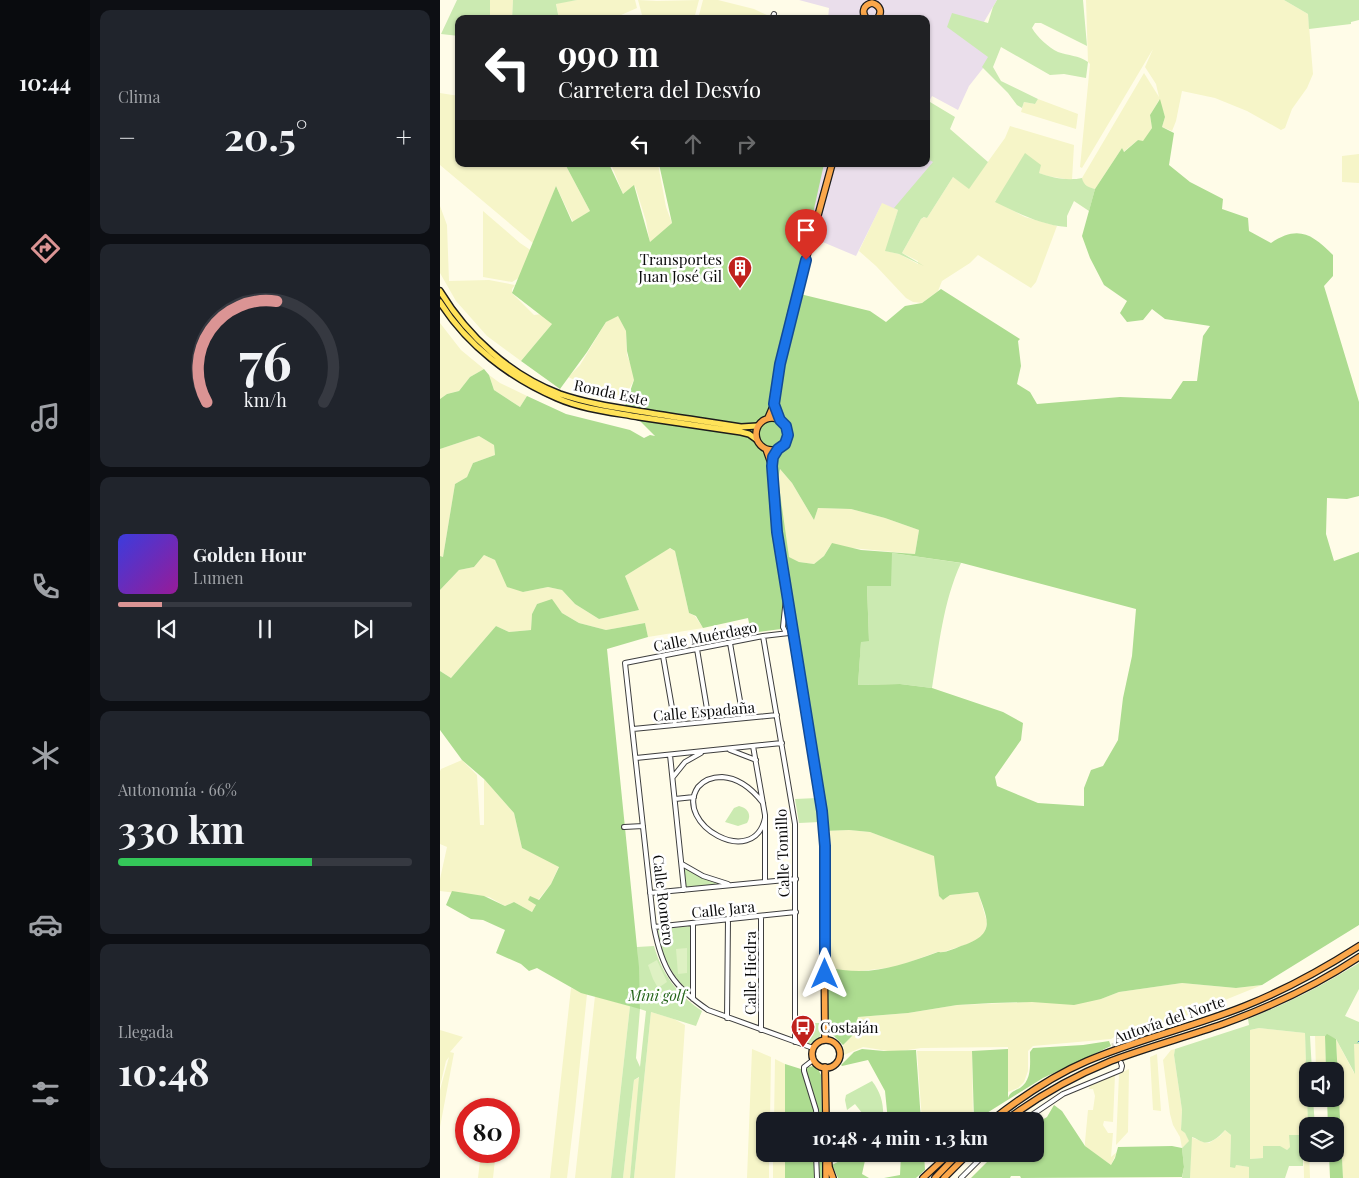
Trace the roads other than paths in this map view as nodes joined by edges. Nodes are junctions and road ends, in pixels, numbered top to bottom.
1 (871, 2) edge
2 (865, 15) edge
3 (879, 15) edge
4 (831, 167) edge
5 (440, 292) edge
6 (440, 302) edge
7 (774, 404) junction
8 (768, 418) junction
9 (780, 420) junction
10 (757, 426) junction
11 (756, 439) junction
12 (766, 449) junction
13 (778, 449) junction
14 (772, 466) junction
15 (791, 633) junction
16 (763, 636) junction
17 (730, 643) junction
18 (697, 649) junction
19 (663, 656) junction
20 (625, 663) joint
21 (777, 716) junction
22 (743, 718) junction
23 (709, 721) junction
24 (675, 725) junction
25 (633, 729) junction
26 (782, 743) junction
27 (753, 746) junction
28 (724, 749) junction
29 (705, 751) junction
30 (670, 755) junction
31 (636, 758) junction
32 (756, 760) junction
33 (673, 777) junction
34 (694, 797) junction
35 (675, 799) junction
36 (763, 803) junction
37 (765, 818) junction
38 (643, 826) junction
39 (624, 827) dead end
40 (682, 864) junction
41 (796, 879) junction
42 (766, 882) junction
43 (733, 885) junction
44 (684, 890) junction
45 (650, 893) junction
46 (796, 912) junction
47 (761, 916) junction
48 (728, 920) junction
49 (693, 923) junction
50 (654, 927) junction
51 (1359, 946) edge
52 (1359, 957) edge
53 (693, 999) junction
54 (727, 1018) junction
55 (761, 1030) junction
56 (826, 1040) junction
57 (795, 1042) junction
58 (813, 1048) junction
59 (813, 1060) junction
60 (1121, 1063) dead end
61 (825, 1067) junction
62 (816, 1112) edge
63 (826, 1112) edge
64 (1003, 1112) edge
65 (1019, 1112) edge
66 (1036, 1112) edge
67 (816, 1162) edge
68 (827, 1162) edge
69 (828, 1162) edge
70 (941, 1162) edge
71 (950, 1162) edge
72 (960, 1162) edge
73 (977, 1162) edge
74 (817, 1178) edge
75 (826, 1178) edge
76 (833, 1178) edge
77 (923, 1178) edge
78 (935, 1178) edge
79 (944, 1178) edge
80 (962, 1178) edge

1 - 2 highway
1 - 3 highway
4 - 7 highway
5 - 10 main road, Ronda Este
6 - 11 main road, Ronda Este
7 - 8 highway
7 - 9 highway
8 - 9 highway
8 - 10 highway
9 - 13 highway
10 - 11 highway
11 - 12 highway
12 - 13 highway
12 - 14 highway
13 - 14 highway
14 - 15 highway
15 - 16 street, Calle Muérdago
15 - 56 highway
16 - 17 street, Calle Muérdago
16 - 21 street, Calle Tomillo
17 - 18 street, Calle Muérdago
17 - 22 street
18 - 19 street, Calle Muérdago
18 - 23 street
19 - 20 street, Calle Muérdago
19 - 24 street
20 - 25 street, Calle Romero
21 - 22 street, Calle Espadaña
21 - 26 street, Calle Tomillo
22 - 23 street, Calle Espadaña
23 - 24 street, Calle Espadaña
24 - 25 street, Calle Espadaña
25 - 31 street, Calle Romero
26 - 27 street
26 - 41 street, Calle Tomillo
27 - 28 street
27 - 32 street
28 - 29 street
28 - 32 street
29 - 30 street
29 - 33 street
30 - 31 street
30 - 33 street
31 - 38 street, Calle Romero
32 - 36 street
33 - 35 street
34 - 35 street
34 - 36 street
34 - 37 street
35 - 40 street
36 - 37 street
37 - 42 street
38 - 39 street
38 - 45 street, Calle Romero
40 - 43 street
40 - 44 street
41 - 42 street
41 - 46 street, Calle Tomillo
42 - 43 street
43 - 44 street
44 - 45 street
45 - 50 street, Calle Romero
46 - 47 street, Calle Jara
46 - 57 street, Calle Tomillo
47 - 48 street, Calle Jara
47 - 55 street, Calle Hiedra
48 - 49 street, Calle Jara
48 - 54 street
49 - 50 street, Calle Jara
49 - 53 street
50 - 53 street, Calle Romero
51 - 64 highway, Autovía del Norte
52 - 65 highway, Autovía del Norte
53 - 54 street, Calle Romero
54 - 55 street, Calle Romero
55 - 57 street, Calle Romero
56 - 58 highway
56 - 61 highway
57 - 58 street, Calle Romero
58 - 59 highway
59 - 61 highway
59 - 62 street
60 - 66 street
61 - 63 highway
67 - 74 street
68 - 75 highway
69 - 76 highway
70 - 77 highway
71 - 78 highway
72 - 79 highway
73 - 80 street

